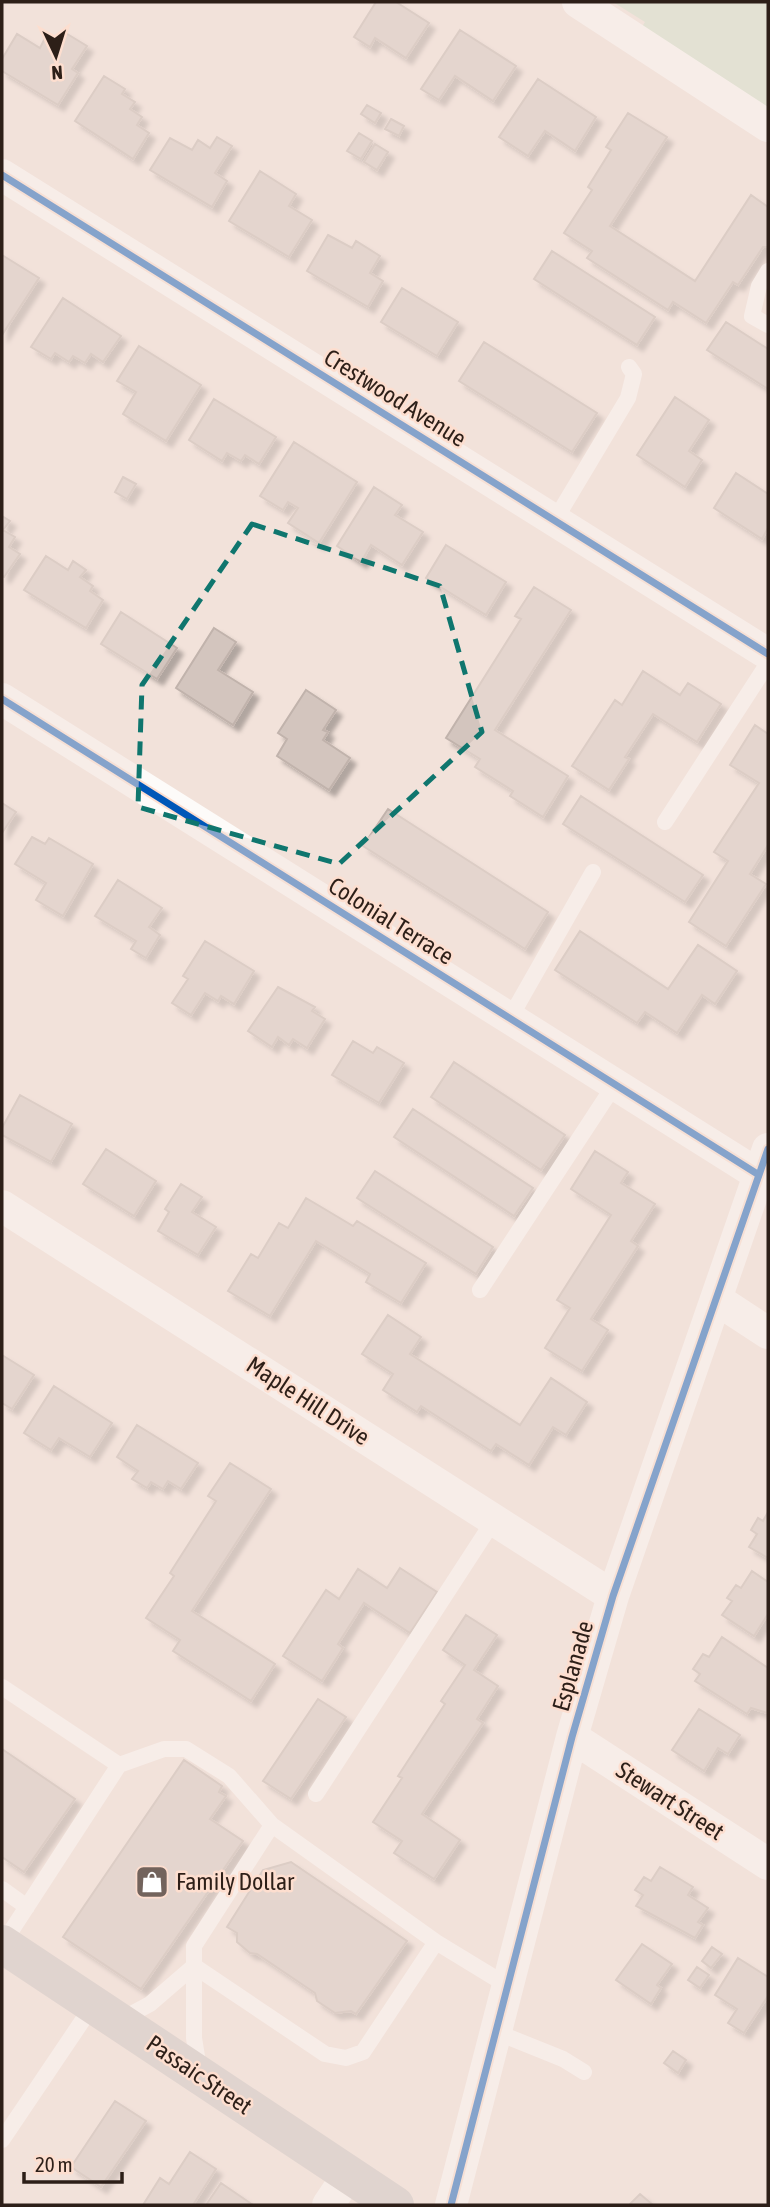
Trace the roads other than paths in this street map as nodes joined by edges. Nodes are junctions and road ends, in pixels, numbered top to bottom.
1 (578, 2) edge
2 (768, 126) edge
3 (2, 175) edge
4 (768, 271) edge
5 (768, 326) edge
6 (629, 367) dead end
7 (555, 520) junction
8 (768, 654) edge
9 (768, 663) edge
10 (2, 699) edge
11 (665, 822) dead end
12 (593, 872) dead end
13 (510, 1018) junction
14 (615, 1084) junction
15 (764, 1162) edge
16 (2, 1206) edge
17 (480, 1290) dead end
18 (716, 1299) junction
19 (768, 1333) edge
20 (494, 1520) junction
21 (613, 1596) junction
22 (2, 1686) edge
23 (572, 1737) junction
24 (119, 1765) junction
25 (316, 1794) dead end
26 (272, 1825) junction
27 (768, 1864) edge
28 (2, 1889) edge
29 (27, 1907) junction
30 (436, 1942) junction
31 (2, 1944) edge
32 (194, 1966) junction
33 (508, 1986) junction
34 (106, 2013) junction
35 (496, 2032) junction
36 (584, 2072) dead end
37 (200, 2075) junction
38 (2, 2140) edge
39 (338, 2190) edge
40 (395, 2205) edge
41 (451, 2205) edge

1 - 2 street
3 - 7 street, Crestwood Avenue
4 - 5 lane
6 - 7 lane
7 - 8 street, Crestwood Avenue
9 - 11 lane
10 - 13 street, Colonial Terrace
12 - 13 lane
13 - 14 street, Colonial Terrace
14 - 15 street, Colonial Terrace
14 - 17 lane
15 - 18 street, Esplanade
16 - 20 street, Maple Hill Drive
18 - 19 street
18 - 21 street, Esplanade
20 - 21 street, Maple Hill Drive
20 - 25 lane
21 - 23 street, Esplanade
22 - 24 lane
23 - 27 street, Stewart Street
23 - 33 street, Esplanade
24 - 26 lane
24 - 29 lane
26 - 30 lane
26 - 32 lane
28 - 29 lane
29 - 31 lane
30 - 32 lane
30 - 33 lane
31 - 34 main road, Passaic Street
32 - 34 lane
32 - 37 lane
33 - 35 street, Esplanade
34 - 37 main road, Passaic Street
34 - 38 lane
35 - 36 lane
35 - 41 street, Esplanade
37 - 39 main road, Passaic Street
39 - 40 main road, Passaic Street

